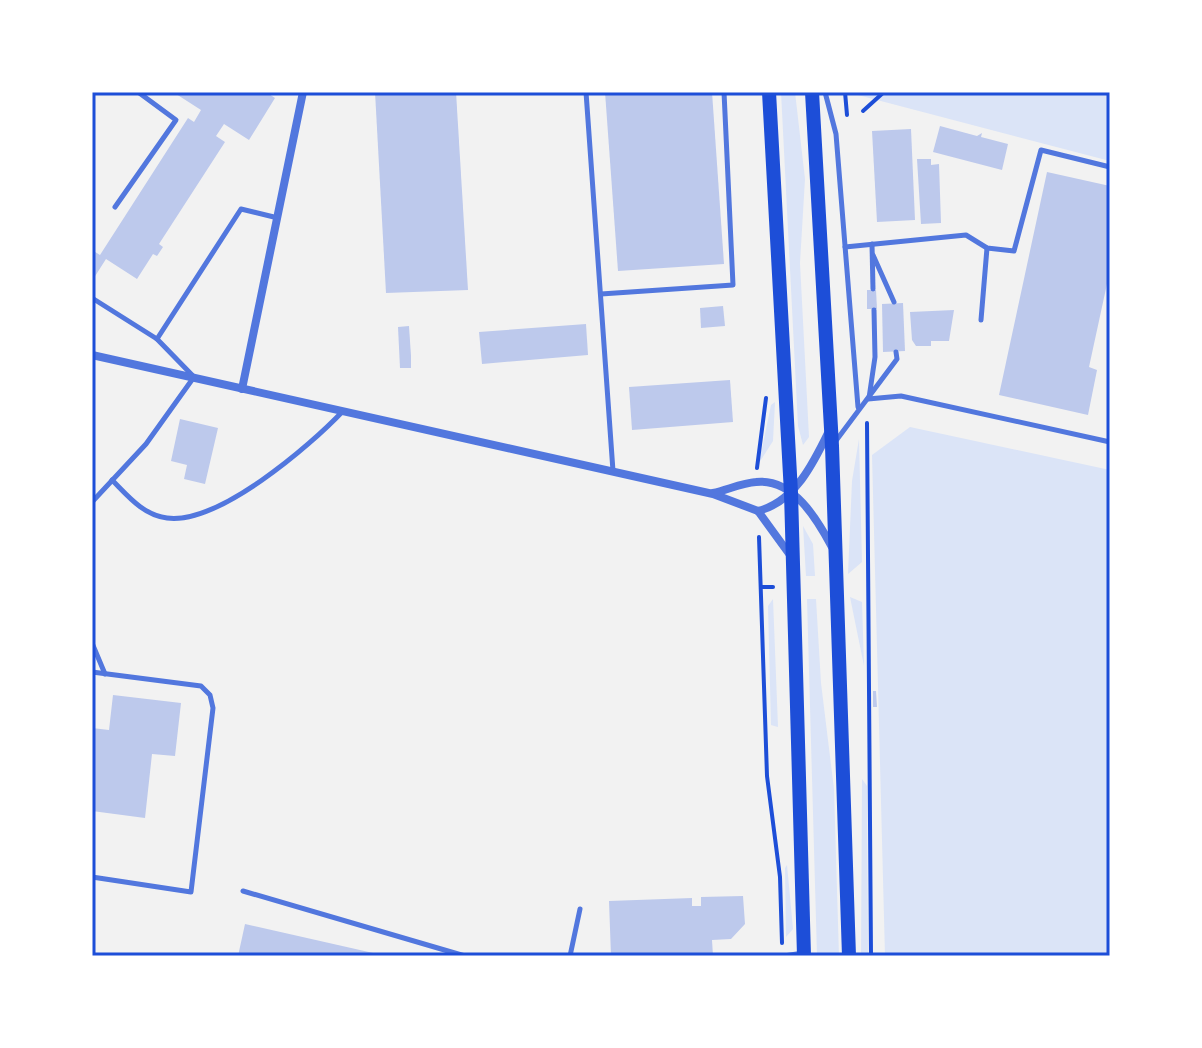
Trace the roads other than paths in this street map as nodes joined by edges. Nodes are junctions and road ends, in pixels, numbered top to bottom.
1 (138, 92) edge
2 (303, 92) edge
3 (586, 92) edge
4 (724, 92) edge
5 (769, 92) edge
6 (812, 92) edge
7 (825, 92) edge
8 (1110, 167) edge
9 (115, 207) dead end
10 (278, 218) junction
11 (872, 244) junction
12 (845, 247) junction
13 (987, 248) junction
14 (873, 255) junction
15 (873, 289) dead end
16 (601, 294) junction
17 (92, 298) edge
18 (894, 302) dead end
19 (874, 310) dead end
20 (981, 320) dead end
21 (157, 339) junction
22 (896, 352) dead end
23 (92, 355) edge
24 (194, 377) junction
25 (242, 389) junction
26 (868, 399) junction
27 (858, 407) junction
28 (343, 411) junction
29 (831, 425) junction
30 (1110, 442) edge
31 (832, 446) junction
32 (613, 471) junction
33 (112, 480) junction
34 (791, 493) junction
35 (713, 494) junction
36 (92, 502) edge
37 (758, 511) junction
38 (835, 552) junction
39 (792, 560) junction
40 (92, 643) edge
41 (92, 672) edge
42 (106, 675) junction
43 (92, 877) edge
44 (243, 891) dead end
45 (580, 909) dead end
46 (804, 954) edge
47 (465, 956) edge
48 (570, 956) edge
49 (784, 956) edge
50 (849, 956) edge

1 - 9 lane
2 - 10 street
3 - 16 lane
4 - 16 lane
5 - 34 main road
6 - 29 main road
7 - 12 lane
8 - 13 lane
10 - 21 lane
10 - 25 street
11 - 12 lane
11 - 13 lane
11 - 14 lane
12 - 27 lane
13 - 20 lane
14 - 15 lane
14 - 18 lane
16 - 32 lane
17 - 21 lane
19 - 26 lane
21 - 24 lane
22 - 26 lane
23 - 24 street
24 - 25 street
24 - 33 lane
25 - 28 street
26 - 27 lane
26 - 30 lane
27 - 31 lane
28 - 32 street
28 - 33 lane
29 - 31 main road
29 - 34 street
31 - 38 main road
32 - 35 street
33 - 36 lane
34 - 35 street
34 - 37 street
34 - 38 street
34 - 39 main road
35 - 37 street
37 - 39 street
38 - 50 main road
39 - 46 main road
40 - 42 lane
41 - 42 lane
42 - 43 lane
44 - 47 lane
45 - 48 lane
46 - 49 lane

